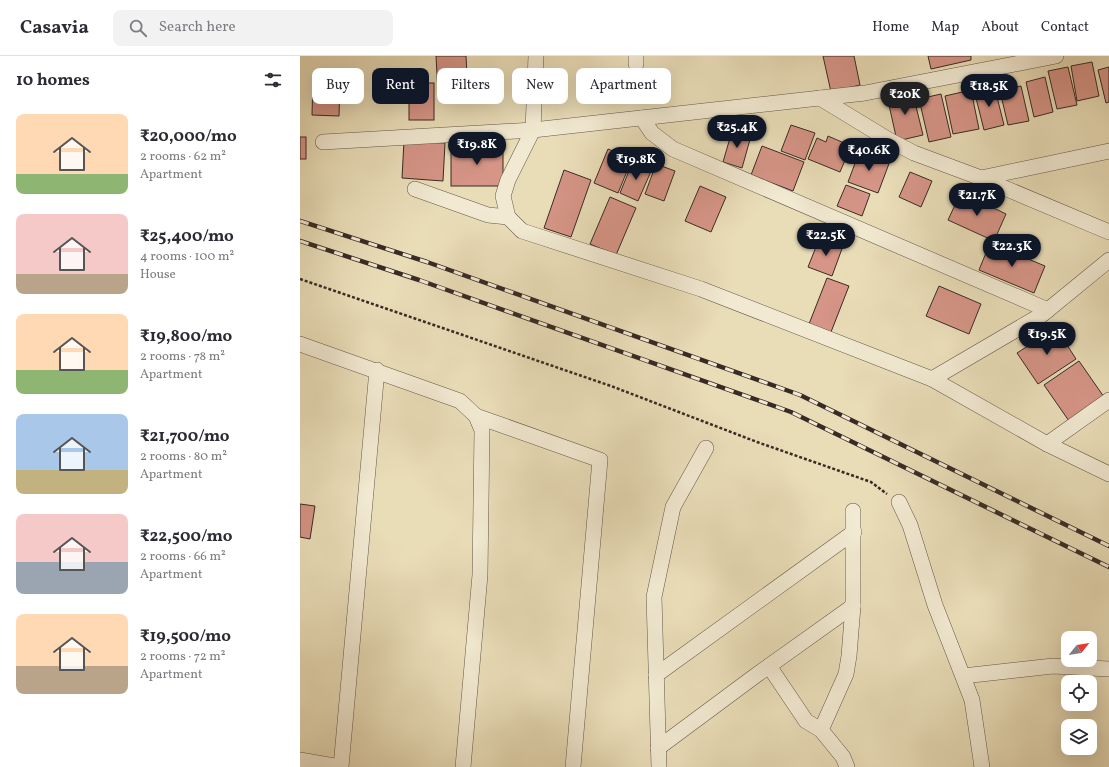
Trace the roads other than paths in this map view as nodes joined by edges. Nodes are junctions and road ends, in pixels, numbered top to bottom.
1 (536, 56) edge
2 (1056, 56) edge
3 (1001, 61) edge
4 (820, 98) junction
5 (642, 118) junction
6 (533, 130) junction
7 (323, 142) dead end
8 (1109, 151) edge
9 (981, 178) junction
10 (415, 189) dead end
11 (508, 217) junction
12 (1109, 232) edge
13 (1109, 260) edge
14 (1048, 310) junction
15 (300, 344) edge
16 (377, 370) junction
17 (932, 379) junction
18 (1109, 400) edge
19 (476, 416) junction
20 (1047, 444) junction
21 (706, 448) dead end
22 (1109, 474) edge
23 (899, 502) road end
24 (853, 511) dead end
25 (854, 532) junction
26 (853, 606) junction
27 (770, 666) junction
28 (1109, 669) edge
29 (656, 675) junction
30 (963, 676) junction
31 (821, 730) junction
32 (658, 748) junction
33 (300, 760) edge
34 (340, 767) edge
35 (462, 767) edge
36 (573, 767) edge
37 (659, 767) edge
38 (847, 767) edge
39 (982, 767) edge

1 - 6 street
2 - 3 street
3 - 4 street
4 - 5 street
4 - 9 street
5 - 6 street
5 - 14 street
6 - 7 street
6 - 11 street
8 - 9 street
9 - 12 street
10 - 11 street
11 - 17 street
13 - 14 street
14 - 17 street
15 - 16 street
16 - 19 street
16 - 34 street
17 - 20 street
18 - 20 street
19 - 35 street
19 - 36 street
20 - 22 street
21 - 29 street
23 - 30 street
24 - 25 street
25 - 26 street
25 - 29 street
26 - 27 street
26 - 31 street
27 - 31 street
27 - 32 street
28 - 30 street
29 - 32 street
30 - 39 street
31 - 38 street
32 - 37 street
33 - 34 street

